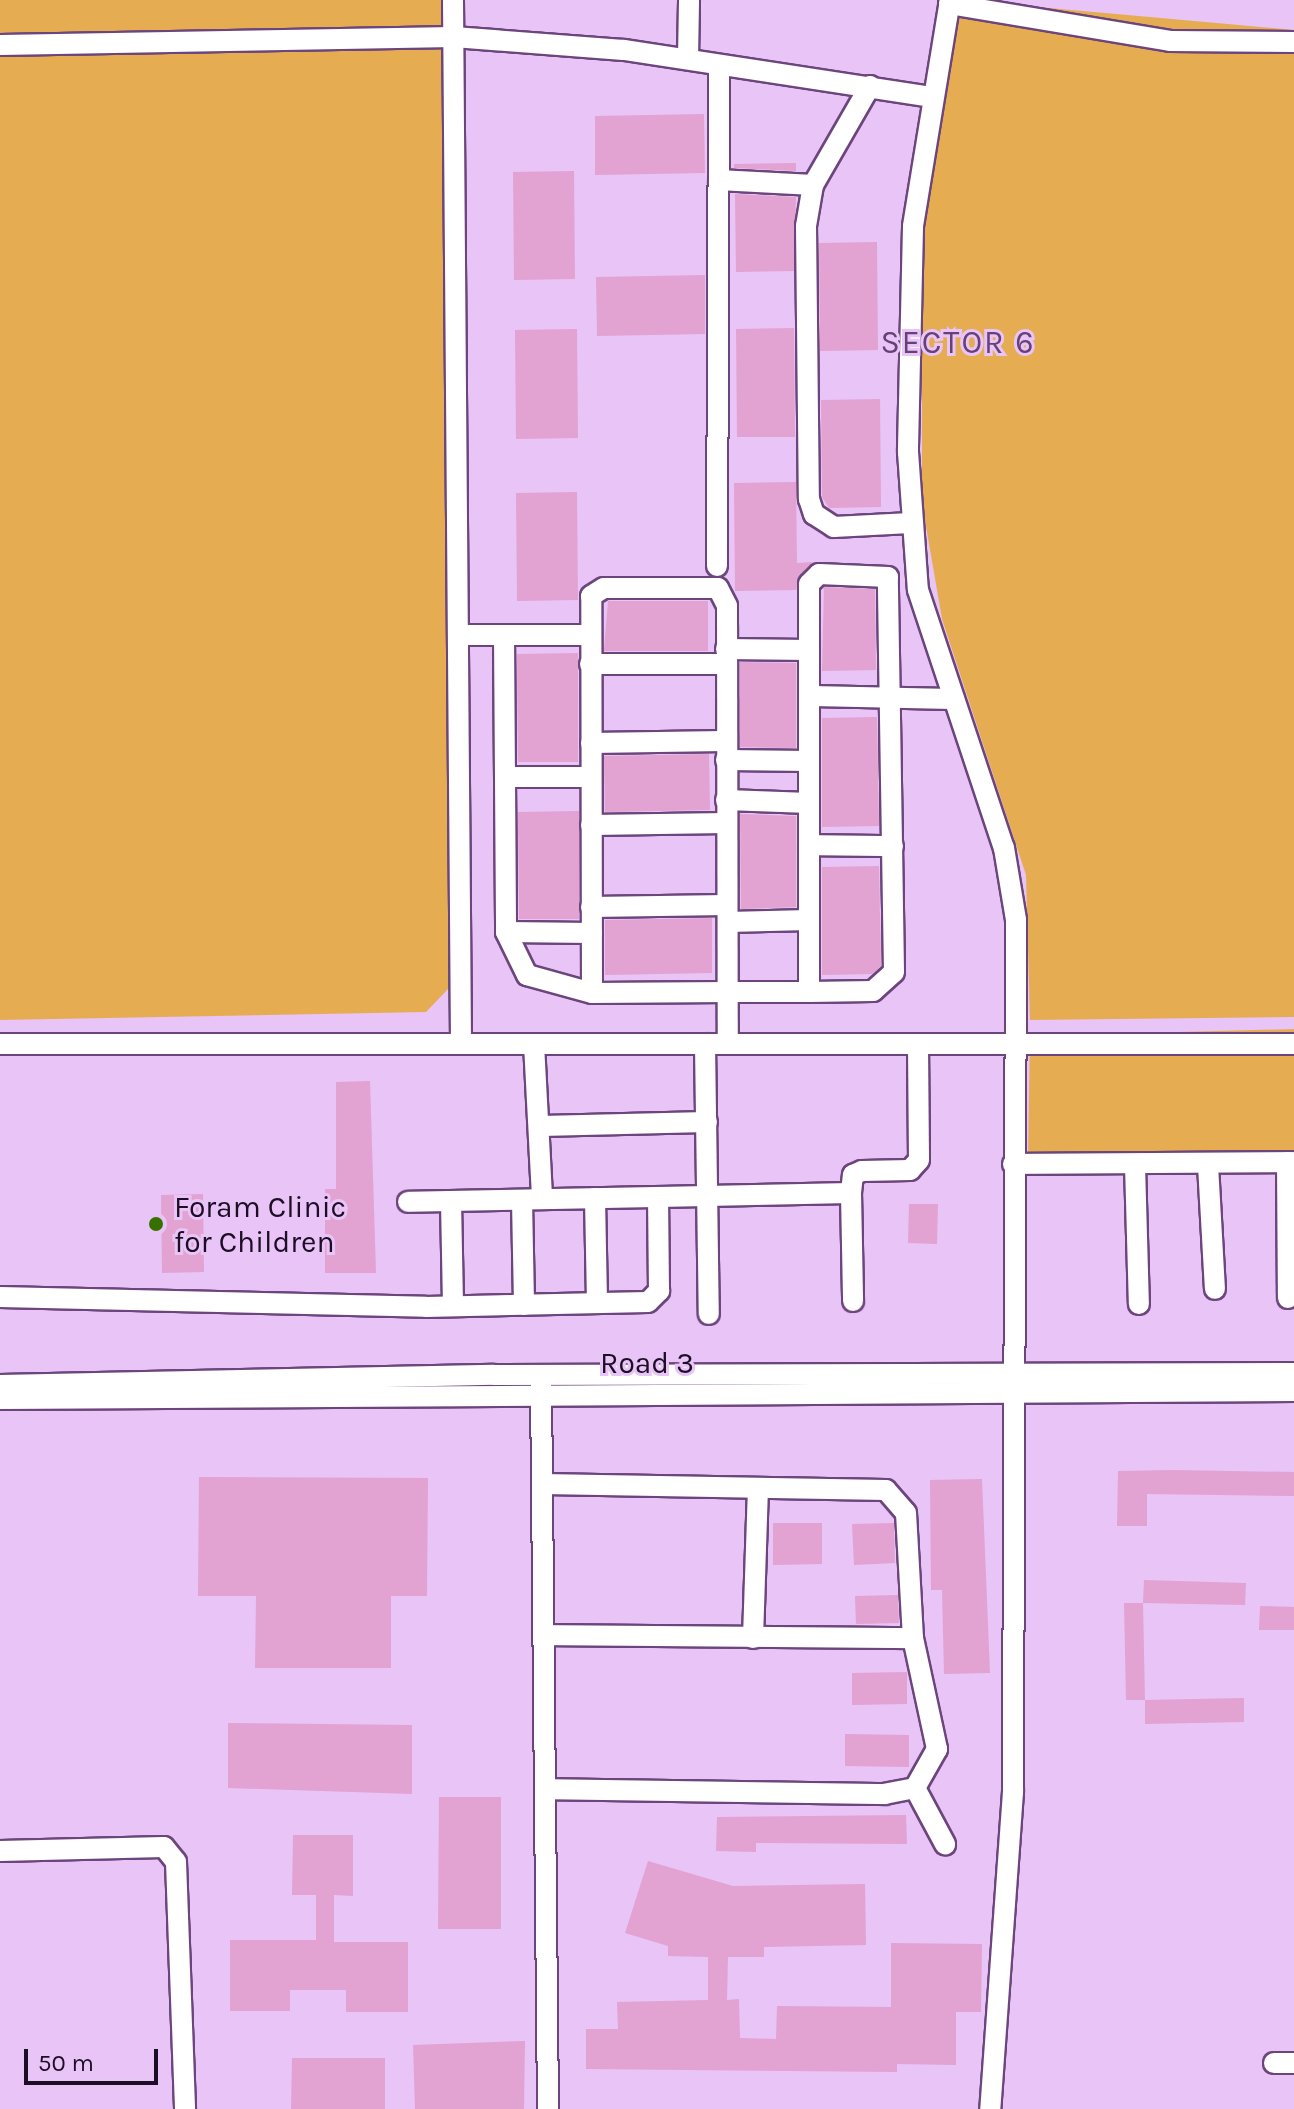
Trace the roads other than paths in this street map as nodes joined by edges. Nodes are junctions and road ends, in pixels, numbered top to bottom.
1 (453, 0) edge
2 (689, 0) edge
3 (949, 2) edge
4 (454, 37) junction
5 (1294, 42) edge
6 (0, 45) edge
7 (688, 59) junction
8 (719, 65) junction
9 (870, 86) junction
10 (932, 97) junction
11 (719, 180) junction
12 (813, 185) junction
13 (910, 523) junction
14 (717, 566) dead end
15 (460, 635) junction
16 (504, 635) junction
17 (590, 635) junction
18 (809, 650) junction
19 (726, 657) junction
20 (590, 664) junction
21 (810, 696) junction
22 (890, 696) junction
23 (954, 699) junction
24 (591, 743) junction
25 (725, 751) junction
26 (809, 761) junction
27 (505, 777) junction
28 (591, 777) junction
29 (726, 800) junction
30 (809, 803) junction
31 (727, 823) junction
32 (591, 825) junction
33 (809, 845) junction
34 (893, 846) junction
35 (591, 907) junction
36 (728, 913) junction
37 (809, 920) junction
38 (506, 932) junction
39 (592, 933) junction
40 (729, 992) junction
41 (809, 992) junction
42 (592, 993) junction
43 (0, 1044) edge
44 (461, 1044) junction
45 (534, 1044) junction
46 (705, 1044) junction
47 (728, 1044) junction
48 (918, 1044) junction
49 (1015, 1044) junction
50 (1294, 1044) edge
51 (707, 1122) junction
52 (541, 1126) junction
53 (1291, 1162) edge
54 (1013, 1164) junction
55 (1135, 1165) junction
56 (1208, 1165) junction
57 (851, 1193) junction
58 (708, 1196) junction
59 (658, 1197) junction
60 (595, 1198) junction
61 (532, 1199) junction
62 (451, 1201) junction
63 (408, 1202) dead end
64 (1215, 1289) dead end
65 (0, 1297) edge
66 (1288, 1298) dead end
67 (853, 1301) dead end
68 (597, 1303) junction
69 (1139, 1304) dead end
70 (524, 1305) junction
71 (453, 1306) junction
72 (709, 1314) dead end
73 (1294, 1373) edge
74 (1009, 1382) junction
75 (541, 1384) junction
76 (0, 1385) edge
77 (1294, 1391) edge
78 (0, 1399) edge
79 (543, 1484) junction
80 (758, 1488) junction
81 (544, 1635) junction
82 (753, 1638) junction
83 (913, 1638) junction
84 (915, 1788) junction
85 (545, 1789) junction
86 (945, 1844) dead end
87 (0, 1851) edge
88 (185, 2109) edge
89 (548, 2109) edge
90 (990, 2109) edge

1 - 4 street
2 - 7 street
3 - 5 street
3 - 10 street
4 - 6 street
4 - 7 street
4 - 15 street
7 - 8 street
8 - 9 street
8 - 11 street
9 - 10 street
9 - 12 street
10 - 13 street
11 - 12 street
11 - 14 street
12 - 13 street
13 - 23 street
15 - 16 street
15 - 44 street
16 - 17 street
16 - 27 street
17 - 19 street
17 - 20 street
18 - 19 street
18 - 21 street
18 - 22 street
19 - 20 street
19 - 25 street
20 - 24 street
21 - 22 street
21 - 26 street
22 - 23 street
22 - 34 street
23 - 49 street
24 - 25 street
24 - 28 street
25 - 26 street
25 - 29 street
26 - 30 street
27 - 28 street
27 - 38 street
28 - 32 street
29 - 30 street
29 - 31 street
30 - 33 street
31 - 32 street
31 - 36 street
32 - 35 street
33 - 34 street
33 - 37 street
34 - 41 street
35 - 36 street
35 - 39 street
36 - 37 street
36 - 40 street
37 - 41 street
38 - 39 street
38 - 42 street
39 - 42 street
40 - 41 street
40 - 42 street
40 - 47 street
43 - 44 street
44 - 45 street
45 - 46 street
45 - 52 street
46 - 47 street
46 - 51 street
47 - 48 street
48 - 49 street
48 - 57 street
49 - 50 street
49 - 54 street
51 - 52 street
51 - 58 street
52 - 61 street
53 - 56 street
53 - 66 street
54 - 55 street
54 - 74 street
55 - 56 street
55 - 69 street
56 - 64 street
57 - 58 street
57 - 67 street
58 - 59 street
58 - 72 street
59 - 60 street
59 - 68 street
60 - 61 street
60 - 68 street
61 - 62 street
61 - 70 street
62 - 63 street
62 - 71 street
65 - 71 street
68 - 70 street
70 - 71 street
73 - 74 street, Road 3
74 - 75 street, Road 3
74 - 77 street, Road 3
74 - 90 street
75 - 76 street, Road 3
75 - 78 street, Road 3
75 - 79 street
79 - 80 street
79 - 81 street
80 - 82 street
80 - 83 street
81 - 82 street
81 - 85 street
82 - 83 street
83 - 84 street
84 - 85 street
84 - 86 street
85 - 89 street
87 - 88 street

